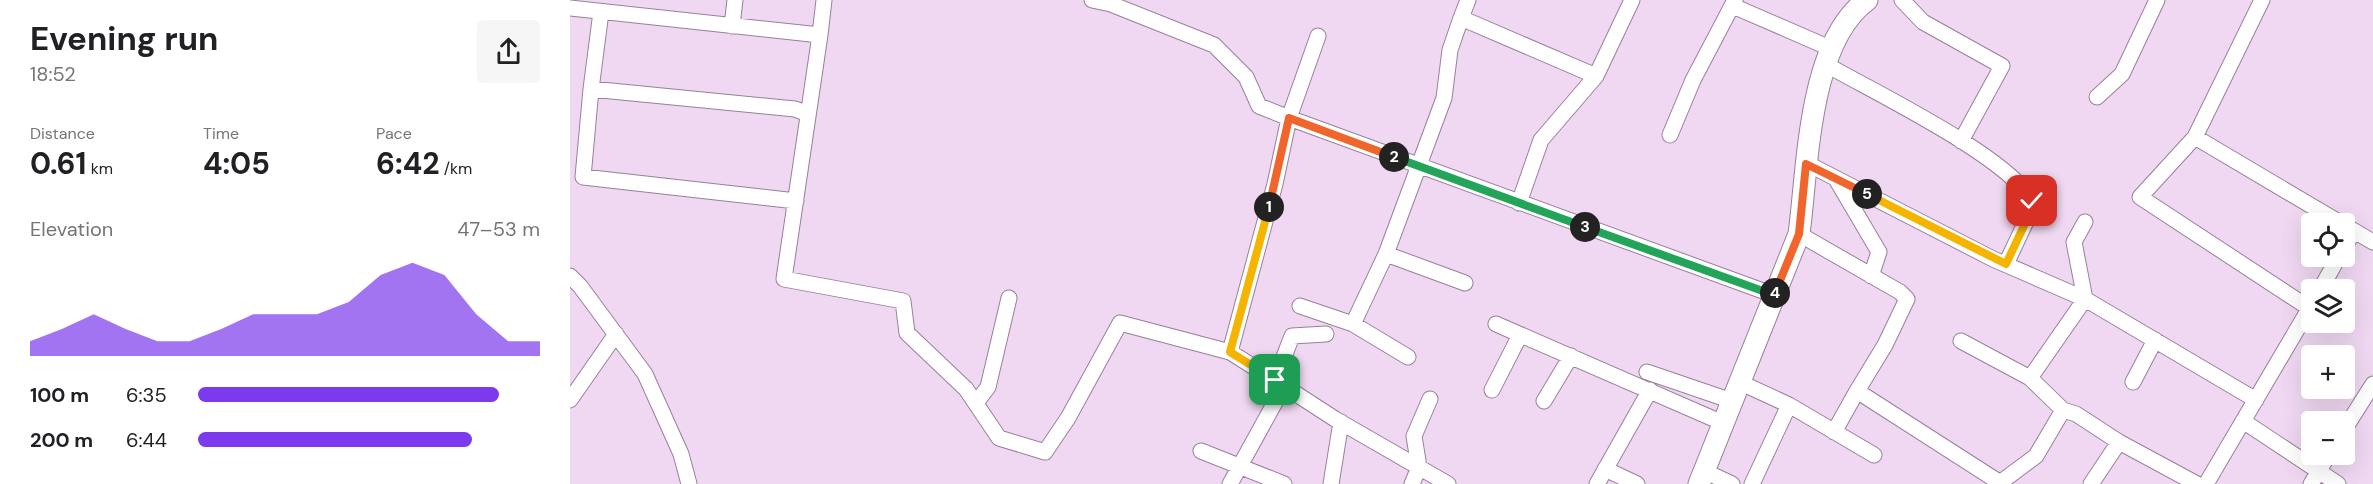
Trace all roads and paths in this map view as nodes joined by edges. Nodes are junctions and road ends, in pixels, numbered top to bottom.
1 (735, 0) edge
2 (824, 0) edge
3 (1092, 0) edge
4 (1468, 0) edge
5 (1632, 0) edge
6 (1867, 0) edge
7 (1902, 0) edge
8 (2157, 0) edge
9 (2262, 0) edge
10 (1734, 3) edge
11 (570, 8) edge
12 (601, 12) junction
13 (1461, 18) junction
14 (732, 26) junction
15 (820, 35) junction
16 (1318, 36) dead end
17 (1829, 57) junction
18 (1596, 76) junction
19 (591, 89) junction
20 (2097, 98) dead end
21 (808, 114) junction
22 (1289, 118) junction
23 (1670, 135) dead end
24 (2195, 136) junction
25 (1960, 141) junction
26 (1806, 164) junction
27 (1418, 166) junction
28 (1836, 179) junction
29 (795, 201) junction
30 (1519, 203) junction
31 (2325, 213) edge
32 (2085, 222) dead end
33 (2355, 231) edge
34 (1799, 234) junction
35 (2373, 242) edge
36 (1386, 254) junction
37 (2006, 264) junction
38 (570, 276) edge
39 (1871, 276) junction
40 (1465, 283) dead end
41 (1774, 295) junction
42 (1009, 298) dead end
43 (2085, 299) junction
44 (2301, 300) edge
45 (1300, 306) dead end
46 (2301, 322) edge
47 (1353, 324) junction
48 (1496, 324) dead end
49 (616, 334) junction
50 (1326, 334) dead end
51 (1520, 335) junction
52 (2155, 340) junction
53 (1961, 341) dead end
54 (1230, 352) junction
55 (1571, 356) junction
56 (1408, 357) dead end
57 (1647, 372) dead end
58 (2030, 378) junction
59 (2133, 382) dead end
60 (1279, 383) junction
61 (2373, 384) edge
62 (1492, 390) dead end
63 (1650, 390) junction
64 (1736, 391) junction
65 (1857, 391) junction
66 (1430, 399) dead end
67 (570, 400) edge
68 (2256, 400) junction
69 (1544, 401) dead end
70 (976, 403) junction
71 (1789, 405) junction
72 (2063, 410) junction
73 (2355, 413) edge
74 (2243, 421) junction
75 (1341, 422) junction
76 (1723, 423) junction
77 (1834, 432) junction
78 (2119, 442) junction
79 (1201, 451) dead end
80 (1874, 455) dead end
81 (1240, 466) junction
82 (1419, 467) junction
83 (1605, 469) junction
84 (2315, 477) edge
85 (1701, 478) edge
86 (2002, 483) edge
87 (689, 484) edge
88 (1230, 484) edge
89 (1284, 484) edge
90 (1331, 484) edge
91 (1412, 484) edge
92 (1448, 484) edge
93 (1597, 484) edge
94 (1636, 484) edge
95 (1732, 484) edge
96 (1752, 484) edge
97 (2091, 484) edge
98 (2197, 484) edge
99 (2206, 484) edge
100 (2338, 484) edge

1 - 14 street
2 - 15 street
3 - 22 street
4 - 13 street
5 - 18 street
6 - 17 main road
7 - 25 street
8 - 20 street
9 - 24 street
10 - 17 street
10 - 23 street
11 - 12 street
12 - 14 street
12 - 19 street
13 - 18 street
13 - 27 street
14 - 15 street
15 - 21 street
16 - 22 street
17 - 25 street
17 - 26 main road
18 - 30 street
19 - 21 street
19 - 29 street
21 - 29 street
22 - 27 street
22 - 54 street
24 - 31 street
24 - 44 street
25 - 37 street
26 - 28 street
26 - 34 main road
27 - 30 street
27 - 36 street
28 - 37 street
28 - 39 street
29 - 70 street
30 - 41 street
32 - 43 street
33 - 35 street
34 - 39 street
34 - 41 main road
36 - 40 street
36 - 47 street
37 - 43 street
38 - 49 street
39 - 65 street
41 - 64 main road
42 - 70 street
43 - 52 street
43 - 58 street
45 - 47 street
46 - 68 street
47 - 56 street
48 - 51 street
49 - 67 street
49 - 87 street
50 - 60 street
51 - 55 street
51 - 62 street
52 - 59 street
52 - 68 street
53 - 58 street
54 - 60 street
54 - 70 street
55 - 63 street
55 - 69 street
57 - 64 street
58 - 72 street
60 - 75 street
60 - 81 street
61 - 73 street
63 - 76 street
63 - 83 street
64 - 71 street
64 - 76 main road
65 - 77 street
65 - 86 street
66 - 82 street
68 - 74 street
71 - 77 street
71 - 96 street
72 - 78 street
72 - 86 street
74 - 84 street
74 - 99 street
75 - 82 street
75 - 90 street
76 - 85 main road
77 - 80 street
78 - 97 street
78 - 98 street
79 - 81 street
81 - 88 street
81 - 89 street
82 - 91 street
82 - 92 street
83 - 93 street
83 - 94 street
84 - 100 street
85 - 95 street

